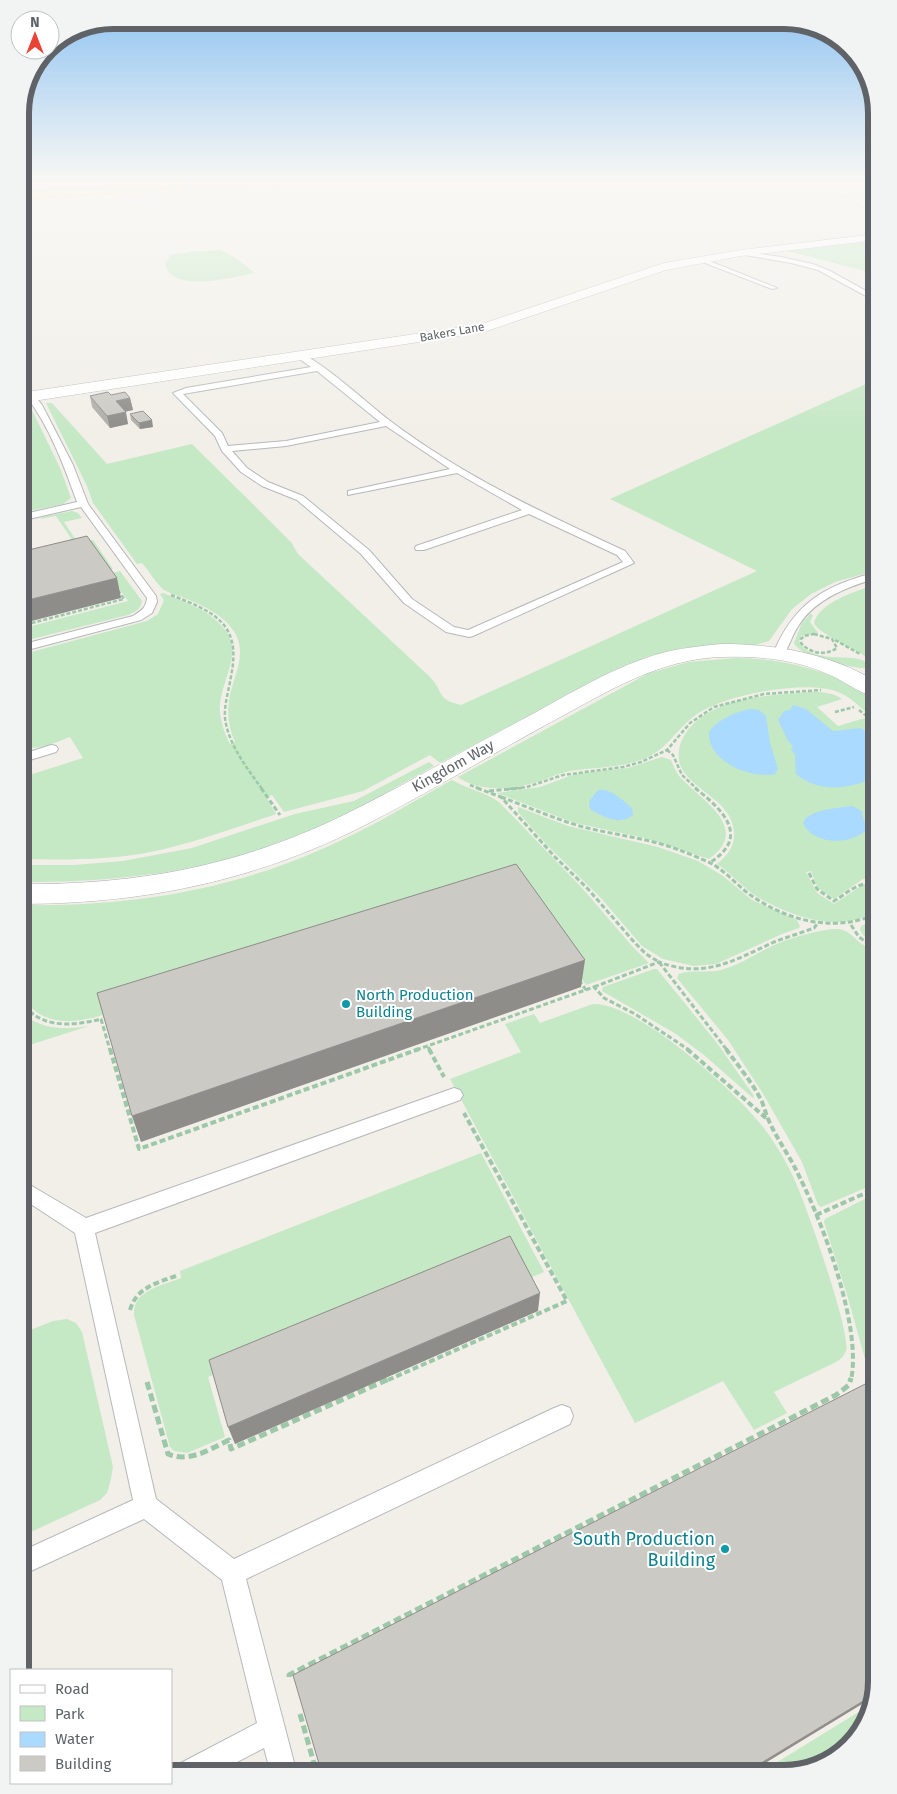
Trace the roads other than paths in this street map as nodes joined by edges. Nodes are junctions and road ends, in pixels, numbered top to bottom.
1 (676, 265) edge
2 (714, 265) edge
3 (802, 265) edge
4 (847, 282) junction
5 (774, 288) dead end
6 (868, 291) edge
7 (868, 296) edge
8 (301, 356) junction
9 (319, 368) junction
10 (29, 396) edge
11 (29, 399) edge
12 (387, 423) junction
13 (226, 449) junction
14 (458, 470) junction
15 (351, 493) dead end
16 (83, 504) junction
17 (530, 511) junction
18 (29, 516) edge
19 (420, 548) dead end
20 (868, 578) edge
21 (29, 647) edge
22 (779, 654) junction
23 (868, 684) edge
24 (51, 749) dead end
25 (29, 756) edge
26 (29, 894) edge
27 (454, 1095) road end
28 (29, 1193) edge
29 (84, 1228) junction
30 (562, 1416) dead end
31 (146, 1506) junction
32 (29, 1560) edge
33 (232, 1573) junction
34 (272, 1728) junction
35 (203, 1765) edge
36 (282, 1765) edge

1 - 8 street, Bakers Lane
2 - 5 lane
3 - 4 lane
4 - 6 lane
4 - 7 lane
8 - 9 lane
8 - 10 street, Bakers Lane
9 - 12 lane
9 - 13 lane
11 - 16 lane
12 - 13 lane
12 - 14 lane
13 - 17 lane
14 - 15 lane
14 - 17 lane
16 - 18 lane
16 - 21 lane
17 - 19 lane
20 - 22 lane
22 - 23 street, Kingdom Way
22 - 26 street, Kingdom Way
24 - 25 lane
27 - 29 lane
28 - 29 lane
29 - 31 lane
30 - 33 lane
31 - 32 lane
31 - 33 lane
33 - 34 lane
34 - 35 lane
34 - 36 lane

